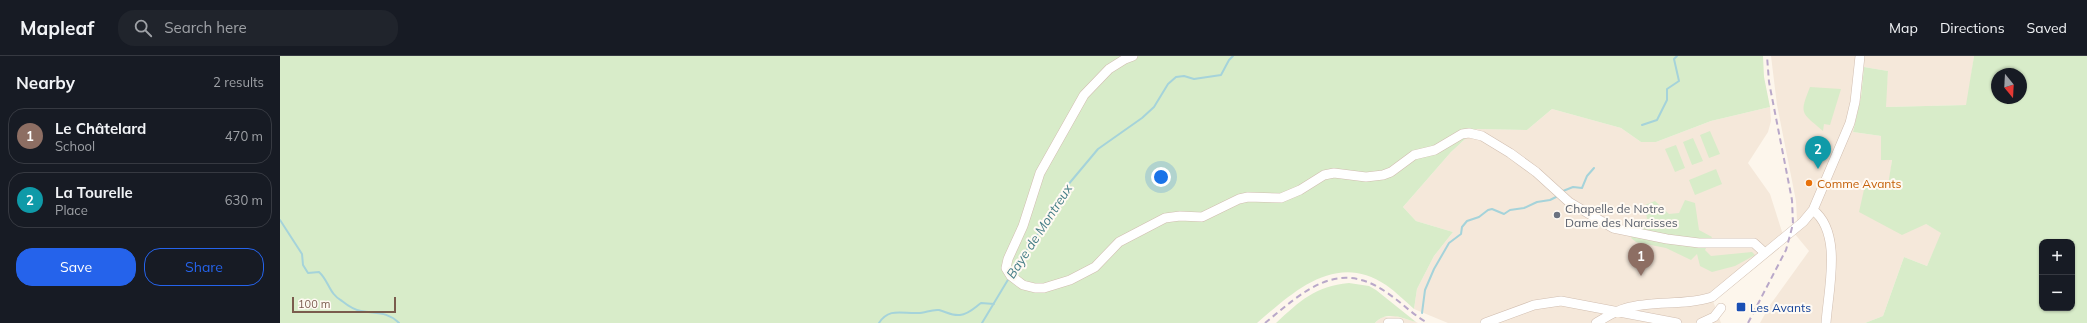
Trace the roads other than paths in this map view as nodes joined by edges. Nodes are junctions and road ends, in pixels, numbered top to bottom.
1 (1133, 56) edge
2 (1860, 56) edge
3 (1813, 210) junction
4 (1765, 253) junction
5 (1721, 308) dead end
6 (1611, 317) edge
7 (1388, 323) edge
8 (1399, 323) edge
9 (1485, 323) edge
10 (1596, 323) edge
11 (1677, 323) edge
12 (1701, 323) edge
13 (1826, 323) edge

1 - 4 street
2 - 3 street
3 - 4 street
3 - 13 street
4 - 6 street
5 - 12 street
6 - 9 street
6 - 10 street
6 - 11 street
7 - 8 street

